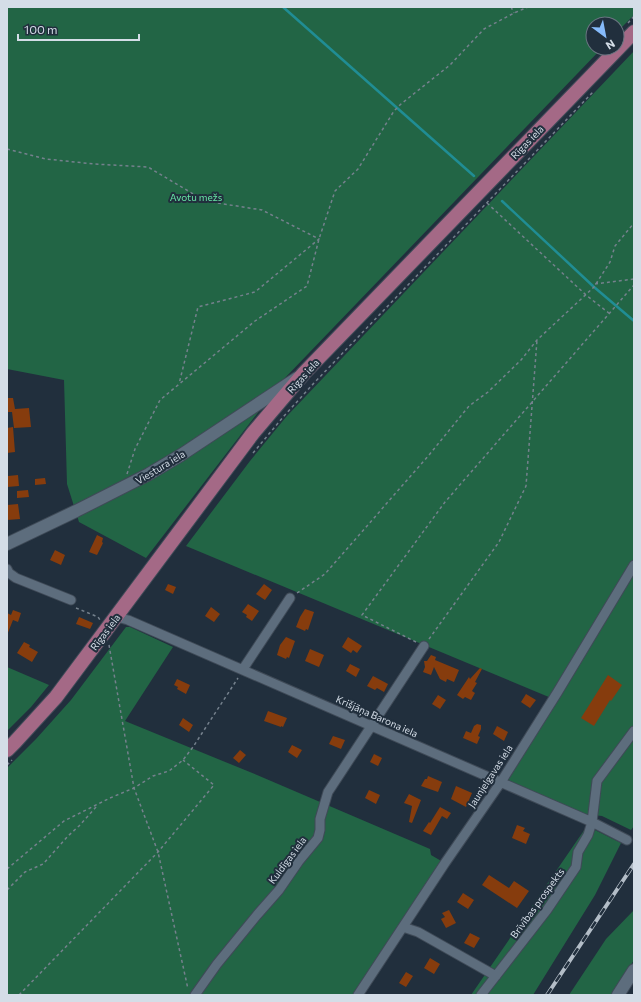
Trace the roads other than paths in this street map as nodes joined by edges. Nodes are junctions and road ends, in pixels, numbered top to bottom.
1 (634, 32) edge
2 (304, 373) junction
3 (7, 544) edge
4 (634, 565) edge
5 (7, 569) edge
6 (290, 598) road end
7 (71, 600) road end
8 (117, 616) junction
9 (424, 646) road end
10 (243, 669) junction
11 (372, 725) junction
12 (634, 731) edge
13 (7, 750) edge
14 (500, 782) junction
15 (592, 822) junction
16 (627, 840) dead end
17 (403, 927) junction
18 (634, 970) edge
19 (496, 976) junction
20 (195, 995) edge
21 (358, 995) edge
22 (481, 995) edge
23 (618, 995) edge

1 - 2 main road, Rīgas iela
2 - 3 street, Viestura iela
2 - 8 main road, Rīgas iela
4 - 14 street, Jaunjelgavas iela
5 - 7 street
6 - 10 street
8 - 10 street, Krišjāņa Barona iela
8 - 13 main road, Rīgas iela
9 - 11 street, Kuldīgas iela
10 - 11 street, Krišjāņa Barona iela
11 - 14 street, Krišjāņa Barona iela
11 - 20 street, Kuldīgas iela
12 - 15 street, Brīvības prospekts
14 - 15 street, Krišjāņa Barona iela
14 - 17 street, Jaunjelgavas iela
15 - 16 street, Krišjāņa Barona iela
15 - 19 street, Brīvības prospekts
17 - 19 street
17 - 21 street, Jaunjelgavas iela
18 - 23 street
19 - 22 street, Brīvības prospekts

